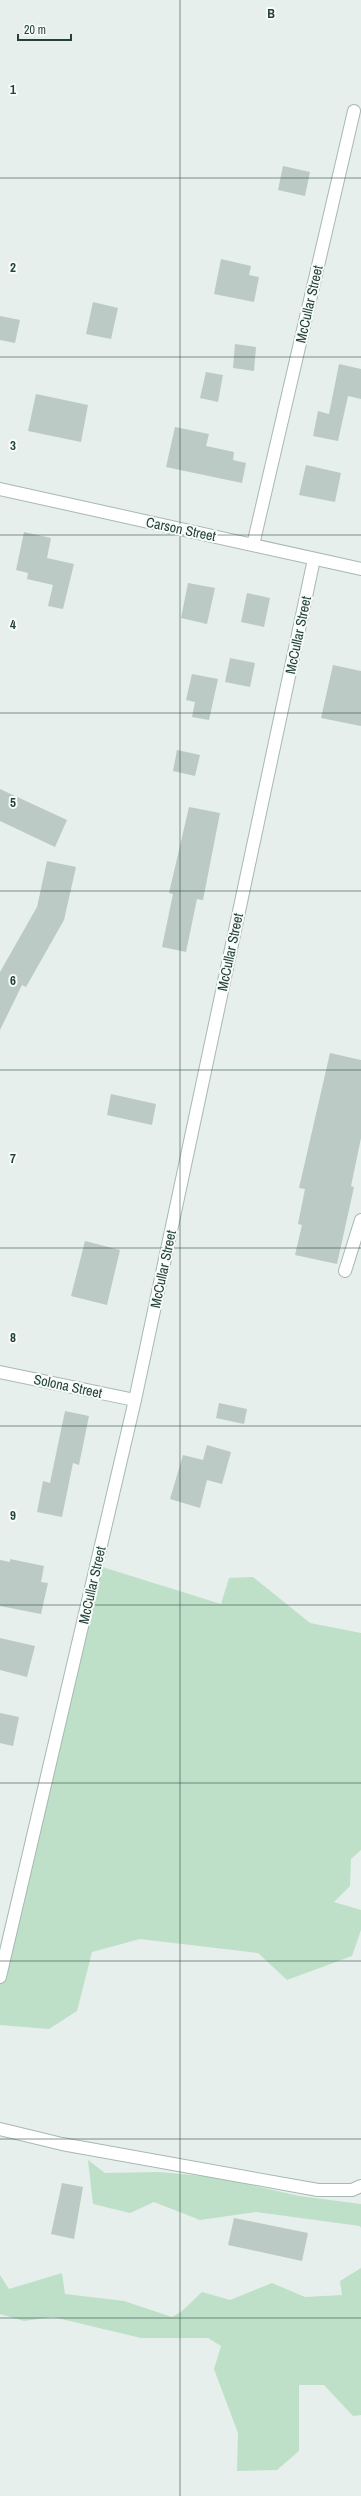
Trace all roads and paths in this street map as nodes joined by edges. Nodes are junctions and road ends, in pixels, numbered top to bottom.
1 (354, 111) dead end
2 (0, 489) edge
3 (252, 545) junction
4 (314, 559) junction
5 (361, 569) edge
6 (361, 1220) edge
7 (345, 1271) dead end
8 (0, 1372) edge
9 (135, 1400) junction
10 (0, 1977) edge
11 (0, 2129) edge
12 (361, 2186) edge

1 - 3 street, McCullar Street
2 - 3 street, Carson Street
3 - 4 street, Carson Street
4 - 5 street, Carson Street
4 - 9 street, McCullar Street
6 - 7 street
8 - 9 street, Solona Street
9 - 10 street, McCullar Street
11 - 12 street

